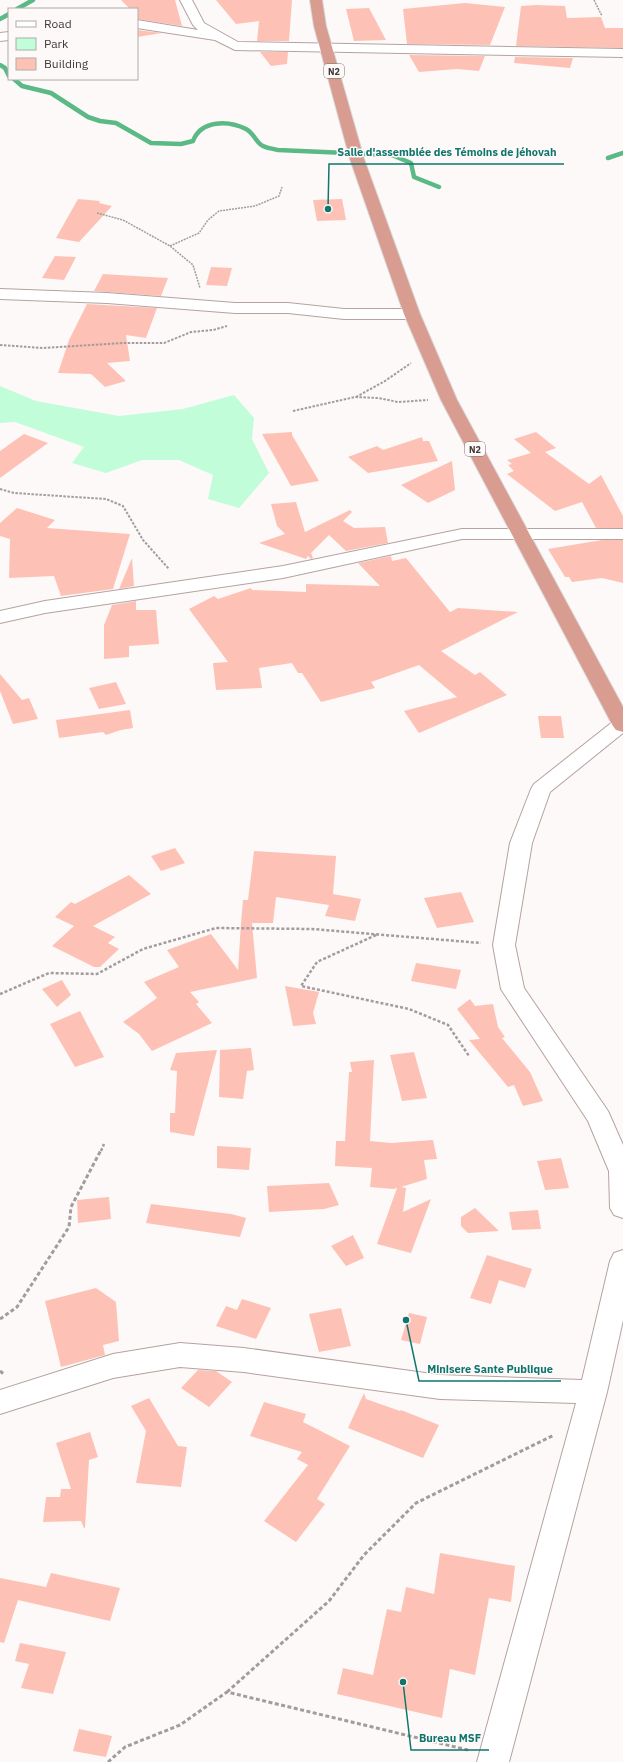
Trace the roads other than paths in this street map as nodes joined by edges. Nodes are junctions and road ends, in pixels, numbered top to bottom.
1 (186, 0) edge
2 (316, 0) edge
3 (138, 24) edge
4 (216, 36) junction
5 (328, 48) junction
6 (623, 53) edge
7 (0, 294) edge
8 (412, 314) junction
9 (521, 533) junction
10 (623, 534) edge
11 (0, 617) edge
12 (622, 725) edge
13 (623, 1208) edge
14 (623, 1261) edge
15 (593, 1392) junction
16 (0, 1402) edge
17 (494, 1759) edge

1 - 4 street
2 - 5 highway, N2
3 - 4 street
4 - 5 street
5 - 6 street
5 - 8 highway, N2
7 - 8 street
8 - 9 highway, N2
9 - 10 street
9 - 11 street
9 - 12 highway, N2
12 - 13 street
14 - 15 street
15 - 16 street
15 - 17 street

